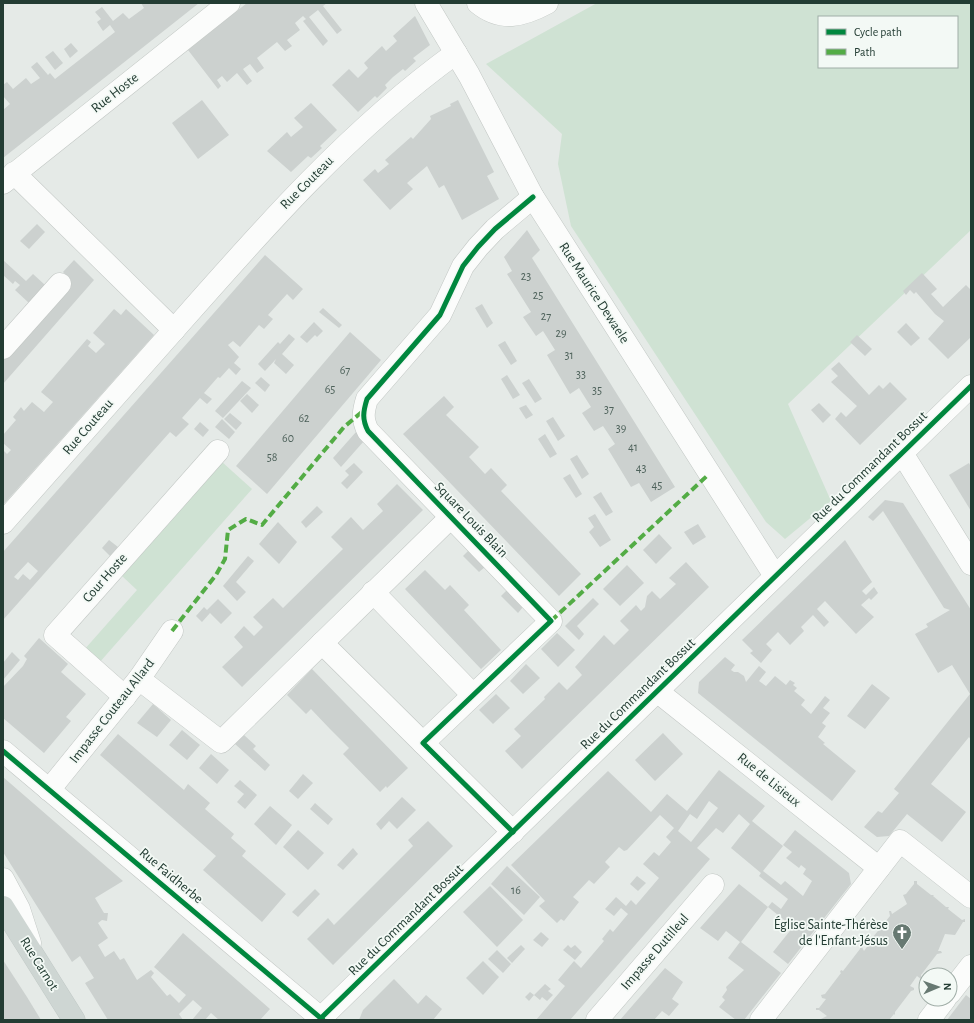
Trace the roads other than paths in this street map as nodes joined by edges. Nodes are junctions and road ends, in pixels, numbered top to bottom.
1 (229, 3) edge
2 (426, 3) edge
3 (478, 3) edge
4 (547, 3) edge
5 (456, 53) junction
6 (9, 178) edge
7 (533, 197) junction
8 (60, 284) dead end
9 (174, 330) junction
10 (3, 348) edge
11 (971, 386) edge
12 (218, 451) dead end
13 (902, 453) junction
14 (451, 517) junction
15 (3, 523) edge
16 (971, 564) edge
17 (775, 576) junction
18 (373, 592) junction
19 (172, 631) dead end
20 (322, 643) junction
21 (139, 679) junction
22 (658, 692) junction
23 (473, 695) junction
24 (125, 697) junction
25 (423, 743) junction
26 (3, 751) edge
27 (49, 790) junction
28 (513, 832) junction
29 (880, 868) junction
30 (3, 879) edge
31 (713, 885) dead end
32 (971, 897) edge
33 (3, 907) edge
34 (35, 957) junction
35 (971, 966) edge
36 (958, 983) edge
37 (939, 1007) edge
38 (322, 1019) edge
39 (74, 1020) edge
40 (597, 1020) edge
41 (761, 1020) edge
42 (929, 1020) edge

1 - 6 street, Rue Hoste
2 - 5 street, Rue Maurice Dewaele
3 - 4 street
5 - 7 street, Rue Maurice Dewaele
5 - 9 street, Rue Couteau
6 - 9 street
7 - 14 street, Square Louis Blain
7 - 17 street, Rue Maurice Dewaele
8 - 10 street
9 - 15 street, Rue Couteau
11 - 13 street, Rue du Commandant Bossut
12 - 24 street, Cour Hoste
13 - 16 street
13 - 17 street, Rue du Commandant Bossut
14 - 18 street, Square Louis Blain
14 - 23 street, Square Louis Blain
17 - 22 street, Rue du Commandant Bossut
18 - 20 street, Square Louis Blain
18 - 23 street
19 - 21 street, Impasse Couteau Allard
20 - 21 street, Square Louis Blain
20 - 25 street
21 - 24 street, Impasse Couteau Allard
22 - 28 street, Rue du Commandant Bossut
22 - 29 street, Rue de Lisieux
23 - 25 street, Square Louis Blain
24 - 27 street, Impasse Couteau Allard
25 - 28 street
26 - 27 street, Rue Faidherbe
27 - 38 street, Rue Faidherbe
28 - 38 street, Rue du Commandant Bossut
29 - 32 street
29 - 41 street
30 - 34 street
31 - 40 street, Impasse Dutilleul
33 - 34 main road, Rue Carnot
34 - 39 main road, Rue Carnot
35 - 36 street
37 - 42 street

